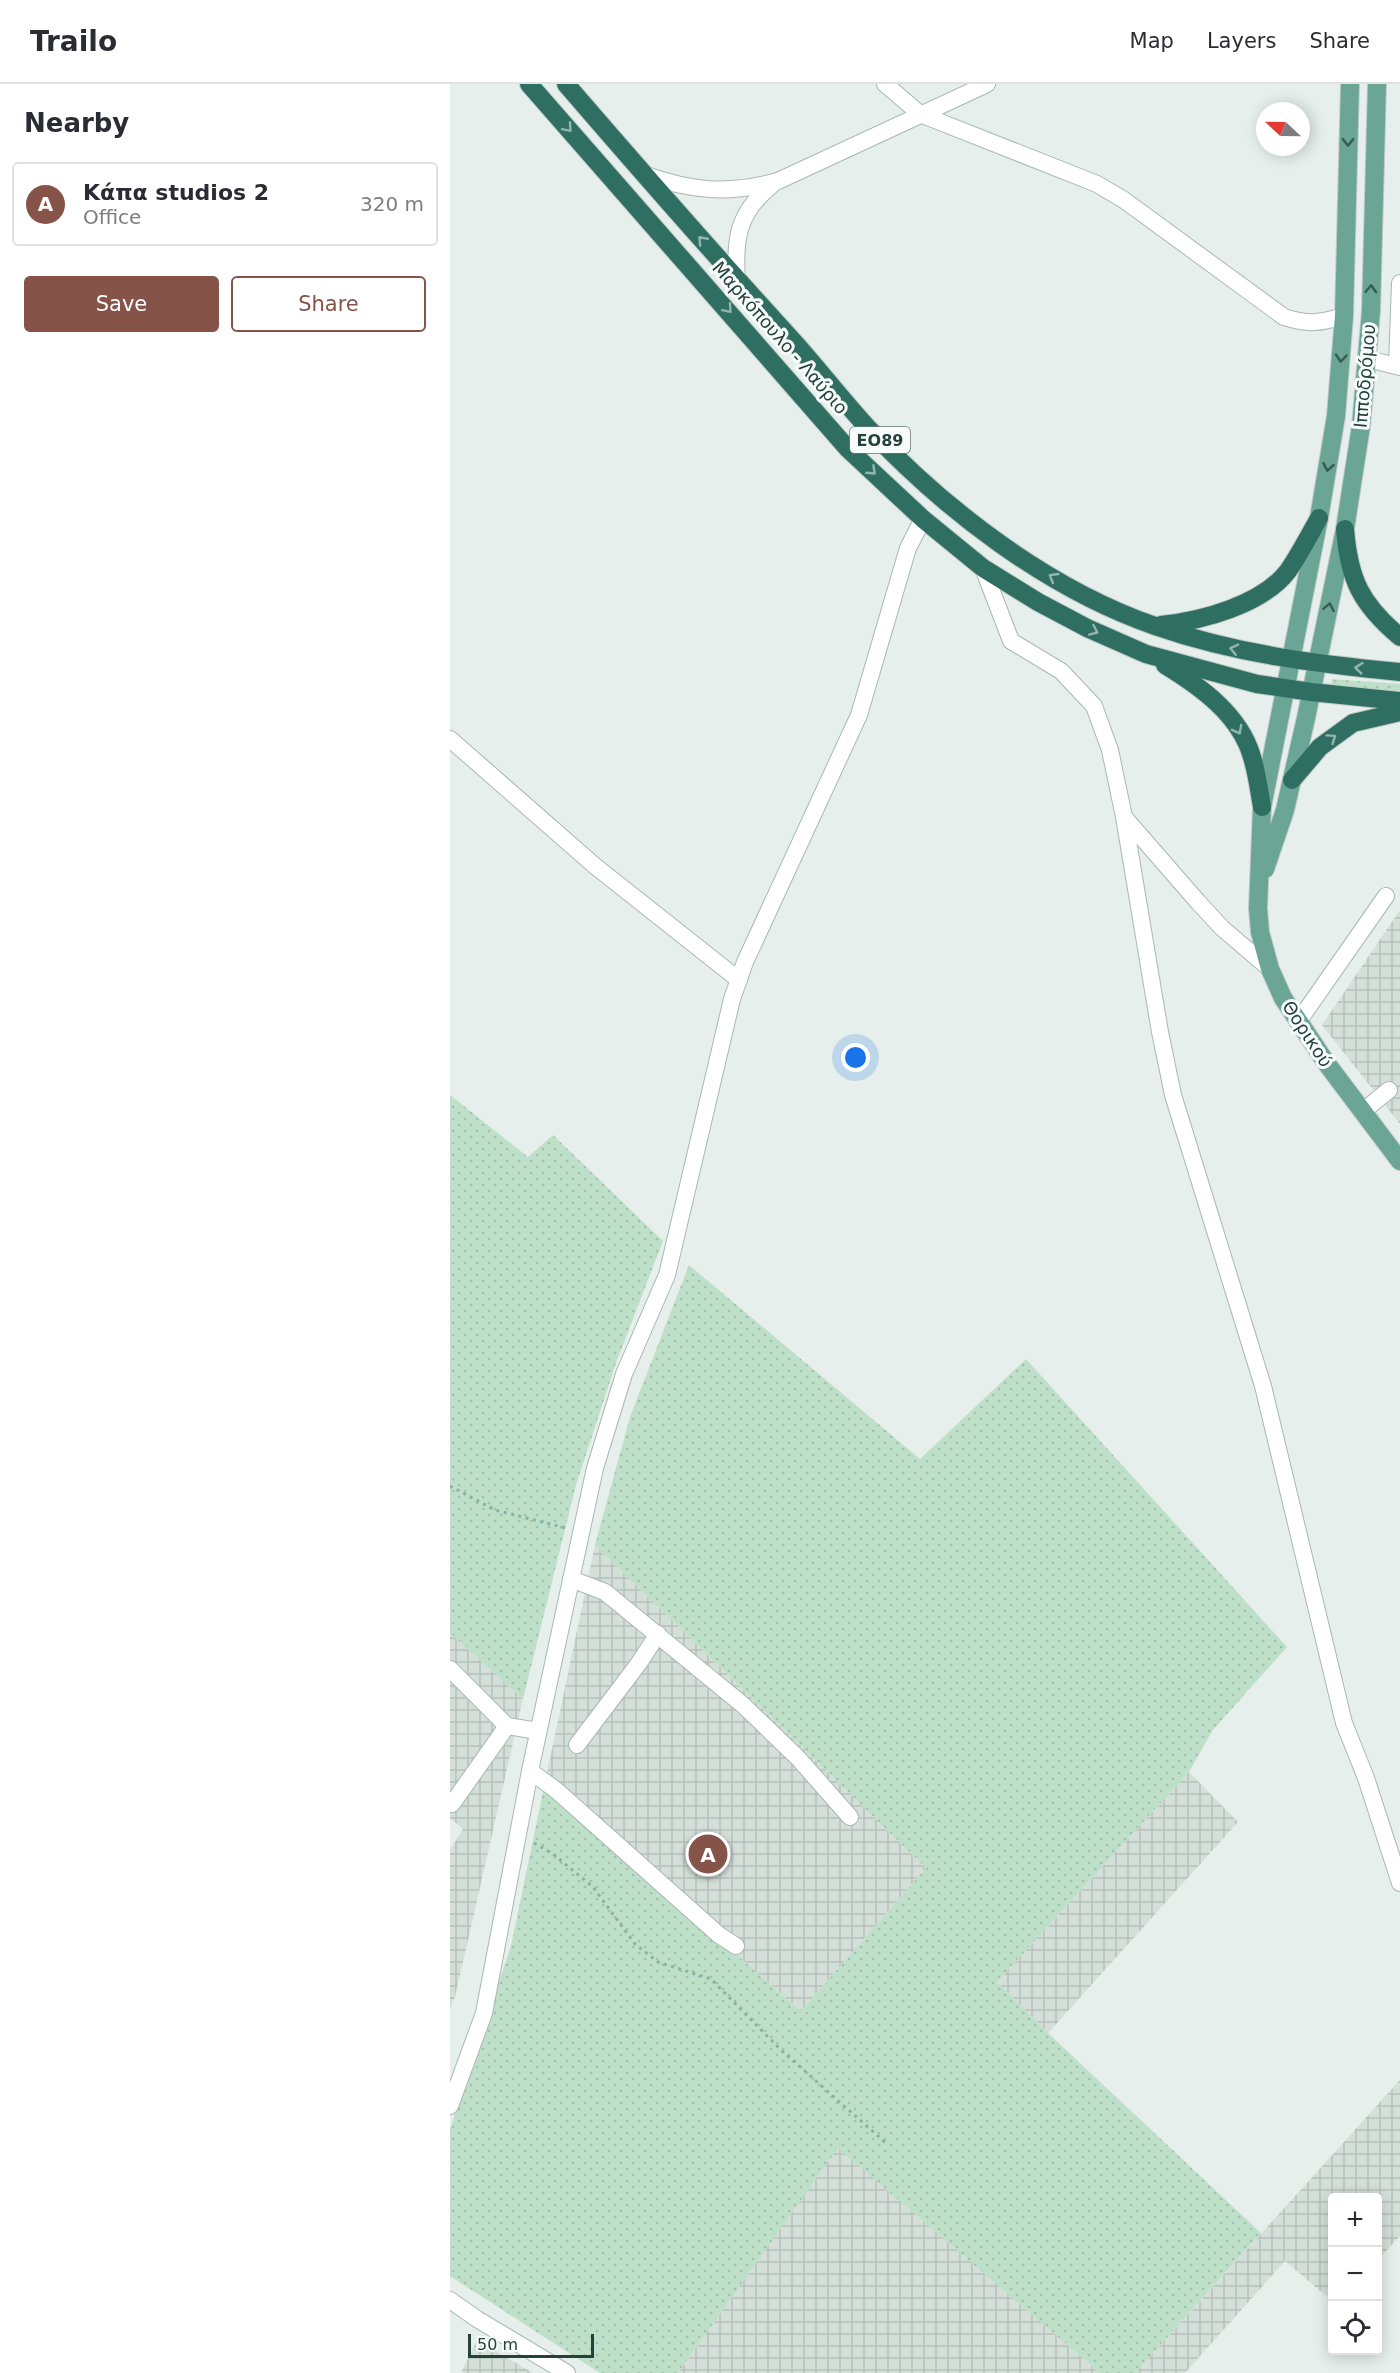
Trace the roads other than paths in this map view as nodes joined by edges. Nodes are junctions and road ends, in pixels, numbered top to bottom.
1 (529, 84) edge
2 (566, 84) edge
3 (885, 84) edge
4 (987, 84) edge
5 (1350, 84) edge
6 (1377, 84) edge
7 (920, 114) junction
8 (643, 174) junction
9 (778, 181) junction
10 (737, 280) junction
11 (1400, 283) edge
12 (1344, 316) junction
13 (1368, 359) junction
14 (1398, 366) edge
15 (1319, 518) junction
16 (923, 519) junction
17 (1345, 529) junction
18 (983, 568) junction
19 (1153, 626) junction
20 (1400, 637) edge
21 (1146, 654) junction
22 (1291, 661) junction
23 (1317, 664) junction
24 (1400, 672) edge
25 (1286, 689) junction
26 (1311, 692) junction
27 (1400, 701) edge
28 (1400, 712) edge
29 (450, 739) edge
30 (1292, 780) junction
31 (1262, 807) junction
32 (1124, 817) junction
33 (1258, 888) junction
34 (1386, 896) dead end
35 (1270, 969) junction
36 (739, 980) junction
37 (1298, 1022) junction
38 (1389, 1090) dead end
39 (1362, 1112) junction
40 (1400, 1161) edge
41 (571, 1579) junction
42 (658, 1634) junction
43 (450, 1669) edge
44 (507, 1726) junction
45 (538, 1731) junction
46 (577, 1745) dead end
47 (530, 1772) junction
48 (450, 1803) edge
49 (849, 1817) dead end
50 (1400, 1883) edge
51 (736, 1946) dead end
52 (450, 2106) edge
53 (450, 2300) edge
54 (567, 2373) edge

1 -> 16 highway, Μαρκόπουλο - Λαύριο / ΕΟ89
2 - 8 highway, Μαρκόπουλο - Λαύριο / ΕΟ89
3 - 7 street
4 - 7 street
5 -> 12 main road, Ιπποδρόμου
13 -> 6 main road, Ιπποδρόμου
7 - 9 street
7 - 12 street
8 - 9 street
10 -> 8 highway, Μαρκόπουλο - Λαύριο / ΕΟ89
9 - 10 street
19 -> 10 highway, Μαρκόπουλο - Λαύριο / ΕΟ89
11 - 14 street
12 -> 15 main road, Ιπποδρόμου
13 - 14 street
13 - 17 main road, Ιπποδρόμου
15 - 19 highway
15 - 22 main road, Ιπποδρόμου
16 - 18 highway, Μαρκόπουλο - Λαύριο / ΕΟ89
16 - 36 street
17 - 20 highway
23 -> 17 main road, Ιπποδρόμου
18 -> 21 highway, Μαρκόπουλο - Λαύριο / ΕΟ89
18 - 32 street
22 -> 19 highway, Μαρκόπουλο - Λαύριο / ΕΟ89
21 - 25 highway, Μαρκόπουλο - Λαύριο / ΕΟ89
21 -> 31 highway
22 - 23 highway, Μαρκόπουλο - Λαύριο / ΕΟ89
22 - 25 main road, Ιπποδρόμου
24 -> 23 highway, Μαρκόπουλο - Λαύριο / ΕΟ89
23 - 26 main road, Ιπποδρόμου
25 - 26 highway, Μαρκόπουλο - Λαύριο / ΕΟ89
25 - 31 main road, Θορικού
26 - 27 highway, Μαρκόπουλο - Λαύριο / ΕΟ89
26 - 30 main road, Θορικού
30 -> 28 highway
29 - 36 street
30 - 33 main road, Θορικού
31 - 33 main road, Θορικού
32 - 35 street
32 - 50 street
33 - 35 main road, Θορικού
34 - 37 street
35 - 37 main road, Θορικού
36 - 41 street
37 - 39 main road, Θορικού
38 - 39 street
39 - 40 main road, Θορικού
41 - 42 street
41 - 45 street
42 - 46 street
42 - 49 street
43 - 44 street
44 - 45 street
44 - 48 street
45 - 47 street
47 - 51 street
47 - 52 street
53 - 54 street

